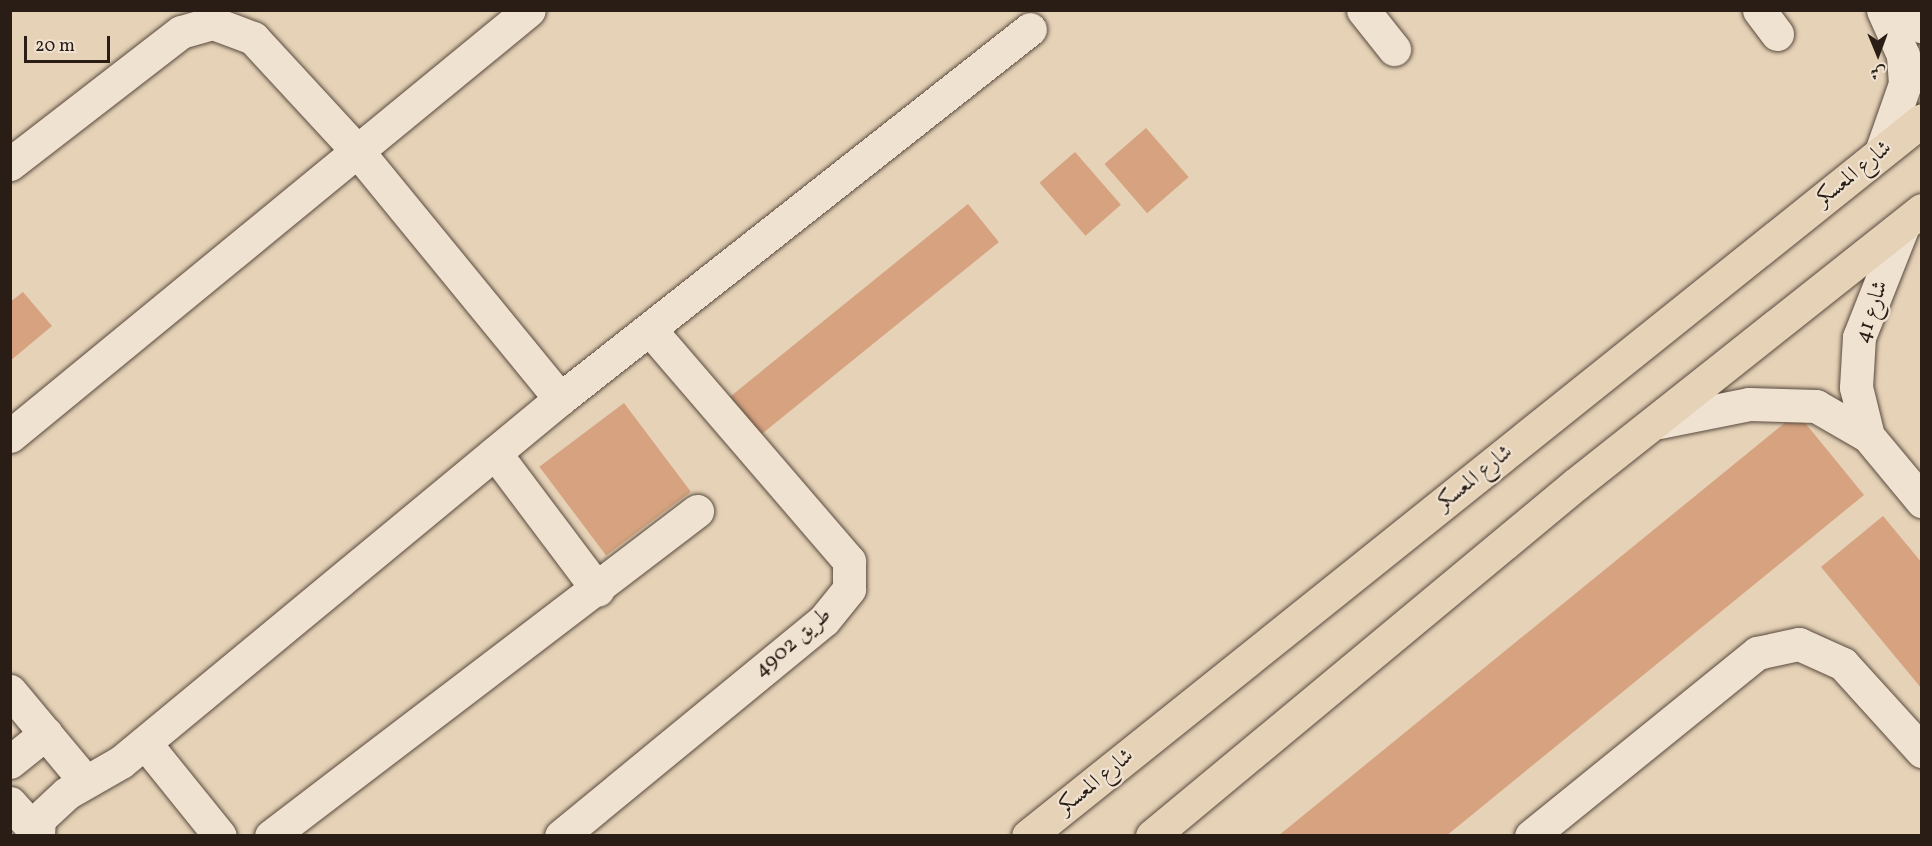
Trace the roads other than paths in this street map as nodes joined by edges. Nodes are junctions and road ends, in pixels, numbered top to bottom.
1 (529, 10) edge
2 (1363, 10) edge
3 (1883, 10) edge
4 (1896, 10) edge
5 (1922, 26) edge
6 (1030, 29) dead end
7 (1394, 49) dead end
8 (1922, 120) edge
9 (1881, 152) junction
10 (359, 153) junction
11 (10, 164) edge
12 (1912, 218) edge
13 (651, 331) junction
14 (560, 399) junction
15 (1659, 422) junction
16 (10, 436) edge
17 (1868, 436) junction
18 (495, 453) junction
19 (1917, 486) edge
20 (697, 511) dead end
21 (598, 590) junction
22 (10, 691) edge
23 (46, 733) junction
24 (145, 743) junction
25 (1922, 751) edge
26 (10, 762) edge
27 (85, 781) junction
28 (10, 803) edge
29 (36, 833) edge
30 (220, 836) edge
31 (271, 836) edge
32 (561, 836) edge
33 (1028, 836) edge
34 (1152, 836) edge
35 (1531, 836) edge

1 - 10 street
2 - 7 street
3 - 9 street
4 - 5 street
6 - 13 street
8 - 9 main road, شارع المعسكر
9 - 33 main road, شارع المعسكر
10 - 11 street
10 - 14 street
10 - 16 street
12 - 15 main road
12 - 17 street, شارع 41
13 - 14 street
13 - 32 street, طريق 4902
14 - 18 street
15 - 17 street, شارع 41
15 - 34 main road
17 - 19 street, شارع 41
18 - 21 street
18 - 24 street
20 - 21 street
21 - 31 street
22 - 23 street
23 - 26 street
23 - 27 street
24 - 27 street
24 - 30 street
25 - 35 street
27 - 29 street
28 - 29 street

